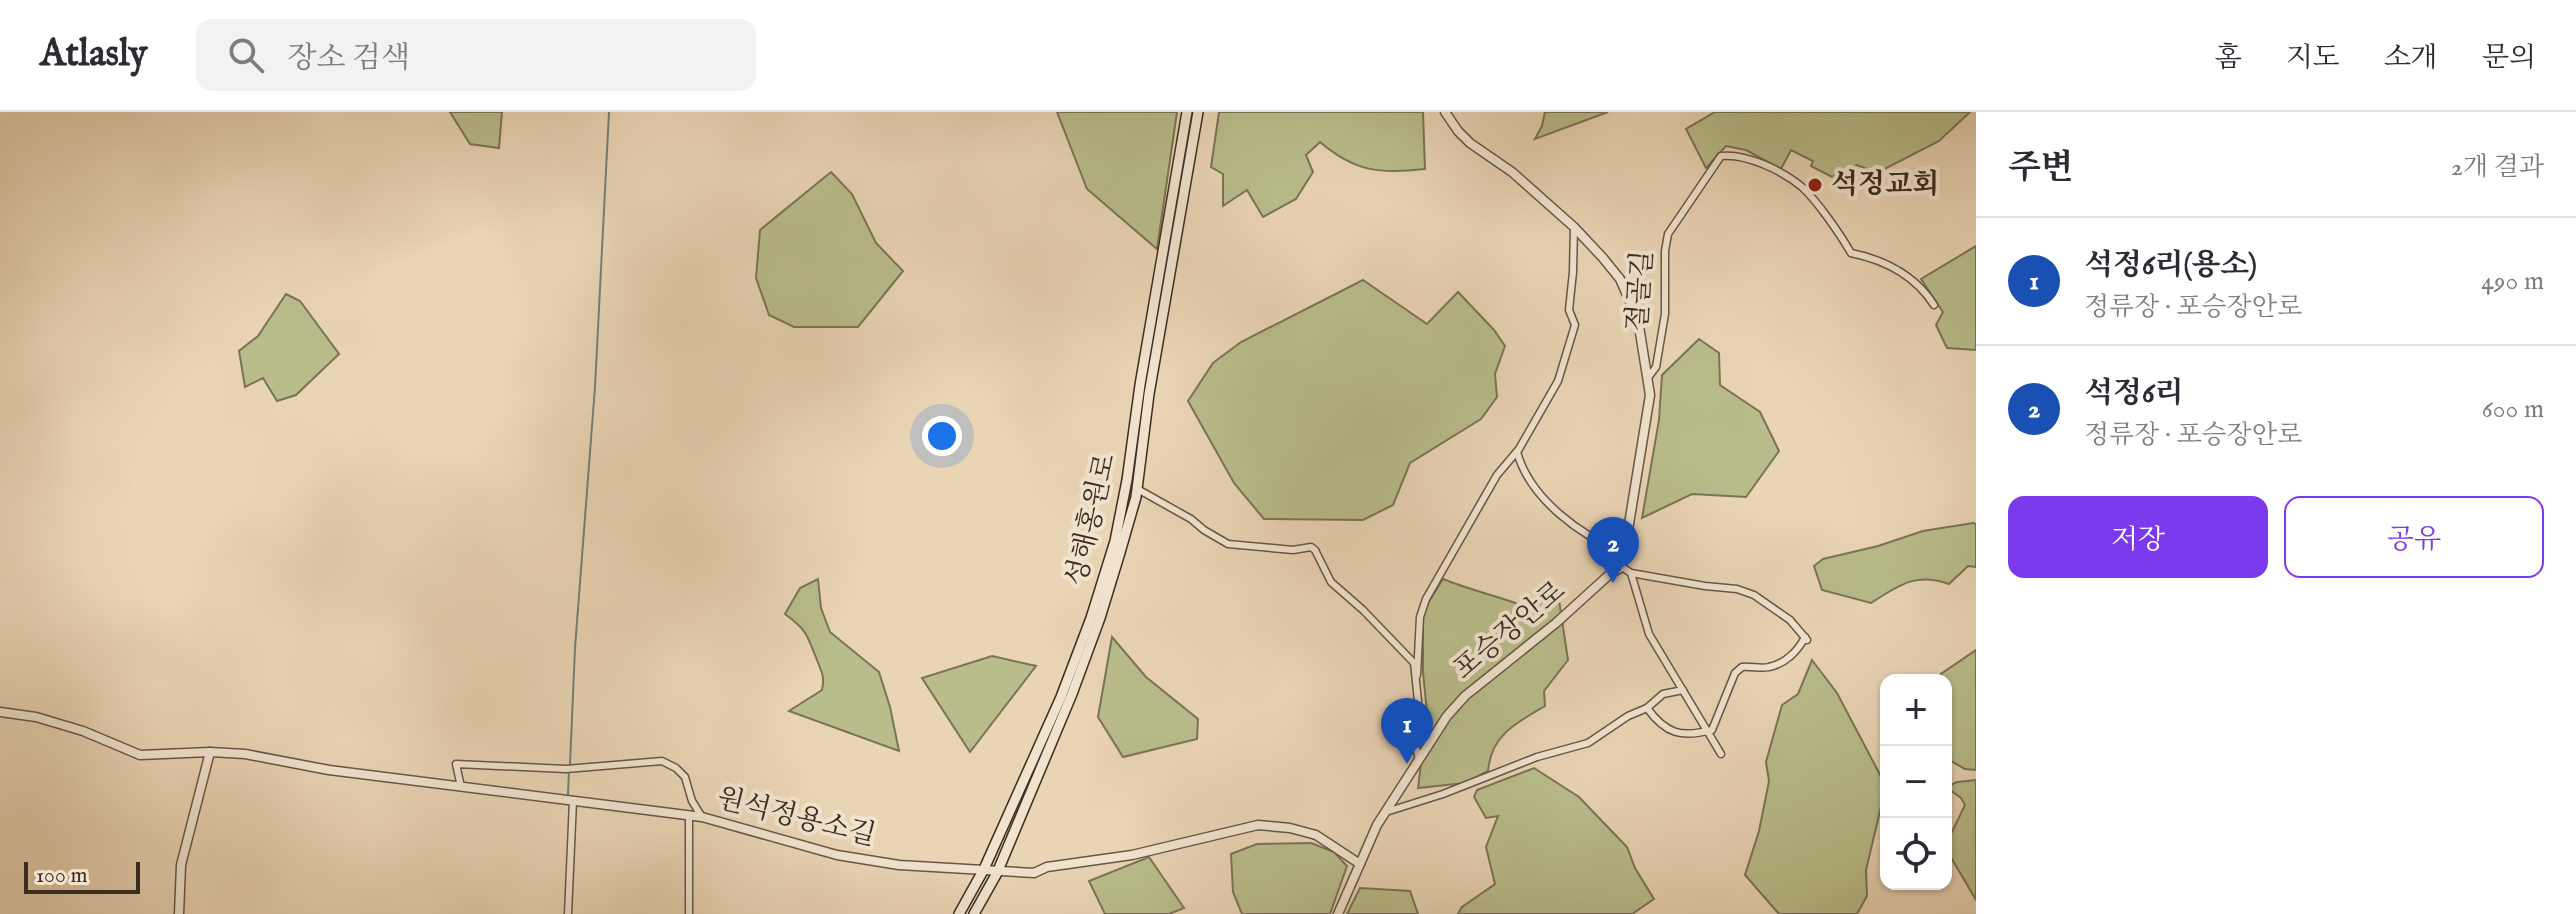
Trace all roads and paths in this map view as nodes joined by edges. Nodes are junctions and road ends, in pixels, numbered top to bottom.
1 (1187, 112) edge
2 (1198, 112) edge
3 (1445, 112) edge
4 (1574, 227) junction
5 (1934, 305) dead end
6 (1647, 379) junction
7 (1517, 452) junction
8 (1141, 491) dead end
9 (1624, 553) junction
10 (1622, 567) junction
11 (1631, 573) junction
12 (1417, 675) junction
13 (1683, 690) junction
14 (1647, 708) junction
15 (0, 712) edge
16 (1708, 731) junction
17 (210, 752) junction
18 (1721, 754) dead end
19 (1419, 760) junction
20 (461, 787) junction
21 (573, 801) junction
22 (1384, 813) junction
23 (689, 816) junction
24 (702, 817) junction
25 (1360, 864) junction
26 (984, 869) junction
27 (997, 873) junction
28 (179, 914) edge
29 (568, 914) edge
30 (689, 914) edge
31 (959, 914) edge
32 (974, 914) edge
33 (1338, 914) edge

1 - 26 main road, 성해홍원로
2 - 27 main road, 성해홍원로
3 - 4 street
4 - 6 street
4 - 7 street
5 - 6 street, 절골길
6 - 9 street
7 - 9 street
7 - 12 street
8 - 12 street
9 - 10 street
10 - 11 street
10 - 19 street, 포승장안로
11 - 13 street
11 - 16 street
12 - 19 street
13 - 14 street
13 - 16 street
14 - 16 street
14 - 22 street
15 - 17 street, 원석정용소길
16 - 18 street
17 - 20 street, 원석정용소길
17 - 28 street
19 - 22 street, 포승장안로
20 - 21 street, 원석정용소길
20 - 24 street
21 - 23 street, 원석정용소길
21 - 29 street
22 - 25 street, 포승장안로
23 - 24 street, 원석정용소길
23 - 30 street
24 - 26 street, 원석정용소길
25 - 27 street, 원석정용소길
25 - 33 street, 포승장안로
26 - 27 street, 원석정용소길
26 - 31 main road, 성해홍원로
27 - 32 main road, 성해홍원로

